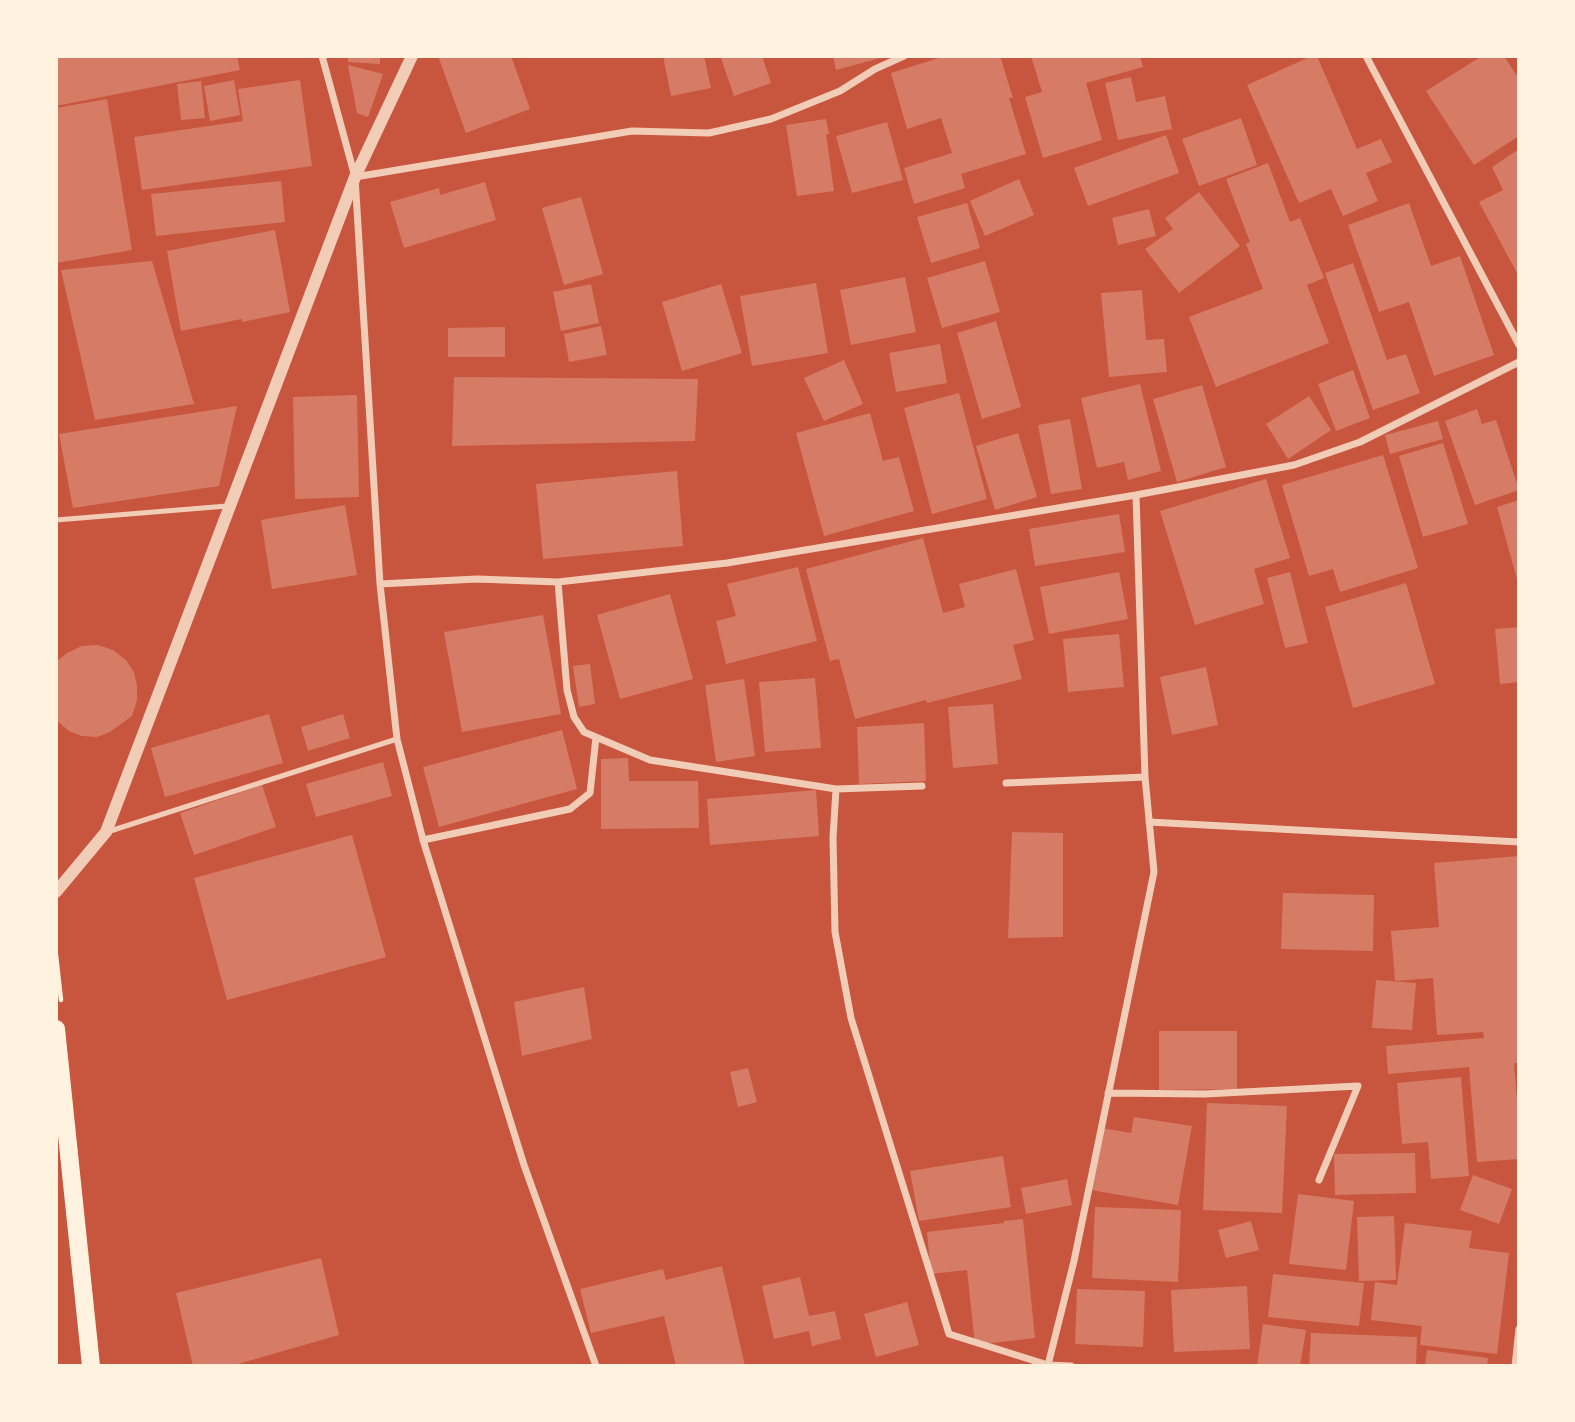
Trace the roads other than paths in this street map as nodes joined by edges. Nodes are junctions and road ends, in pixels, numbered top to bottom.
1 (322, 56) edge
2 (412, 56) edge
3 (904, 56) edge
4 (1366, 56) edge
5 (355, 177) junction
6 (1519, 345) edge
7 (1519, 362) edge
8 (1136, 495) junction
9 (230, 506) junction
10 (56, 520) edge
11 (558, 582) junction
12 (380, 583) junction
13 (596, 737) junction
14 (397, 739) junction
15 (1144, 777) junction
16 (1006, 783) dead end
17 (922, 786) dead end
18 (836, 789) junction
19 (1149, 822) junction
20 (106, 832) junction
21 (423, 839) junction
22 (1519, 842) edge
23 (56, 892) edge
24 (56, 1029) edge
25 (1108, 1093) junction
26 (1319, 1180) dead end
27 (1519, 1329) edge
28 (1048, 1365) edge
29 (91, 1366) edge
30 (596, 1366) edge
31 (1071, 1366) edge
32 (1515, 1366) edge

1 - 5 street
2 - 5 street
3 - 5 street
4 - 6 street
5 - 9 street
5 - 12 street
7 - 8 street
8 - 11 street
8 - 15 street
9 - 10 lane
9 - 20 street
11 - 12 street
11 - 13 street
12 - 14 street
13 - 18 street
13 - 21 street
14 - 20 lane
14 - 21 street
15 - 16 street
15 - 19 street
17 - 18 street
18 - 28 street
19 - 22 street
19 - 25 street
20 - 23 street
21 - 30 street
24 - 29 main road
25 - 26 street
25 - 28 street
27 - 32 street
28 - 31 street

